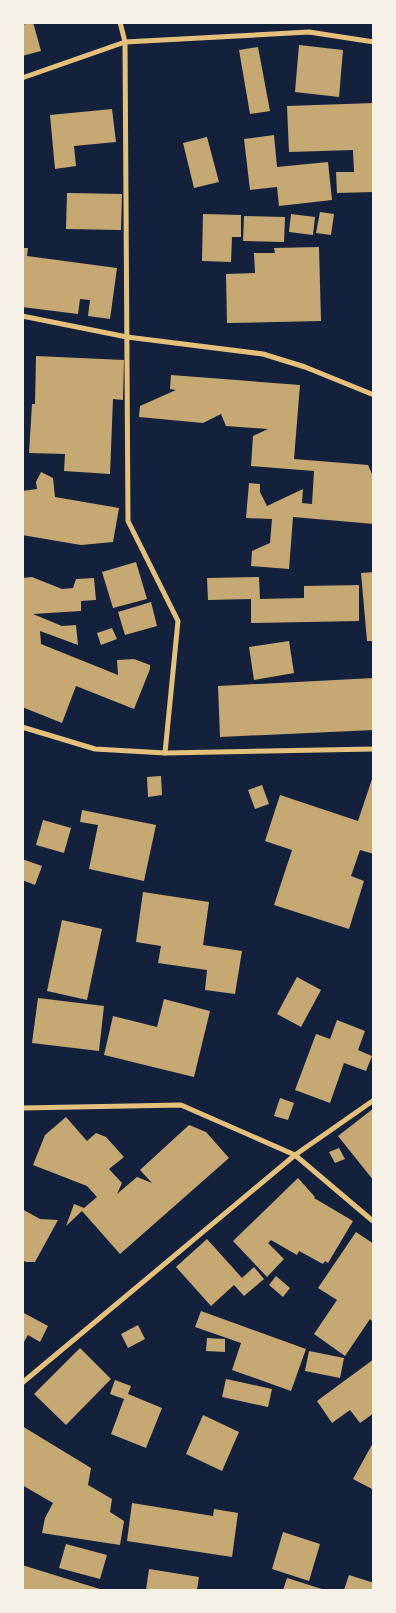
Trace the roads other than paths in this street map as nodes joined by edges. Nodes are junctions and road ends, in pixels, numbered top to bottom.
1 (120, 22) edge
2 (125, 42) junction
3 (374, 42) edge
4 (22, 78) edge
5 (22, 316) edge
6 (127, 337) junction
7 (374, 395) edge
8 (22, 727) edge
9 (374, 750) edge
10 (165, 753) junction
11 (374, 1100) edge
12 (22, 1108) edge
13 (294, 1155) junction
14 (374, 1222) edge
15 (22, 1383) edge

1 - 2 street
2 - 3 street
2 - 4 street
2 - 6 street
5 - 6 street
6 - 7 street
6 - 10 street
8 - 10 street
9 - 10 street
11 - 13 street
12 - 13 street
13 - 14 street
13 - 15 street

